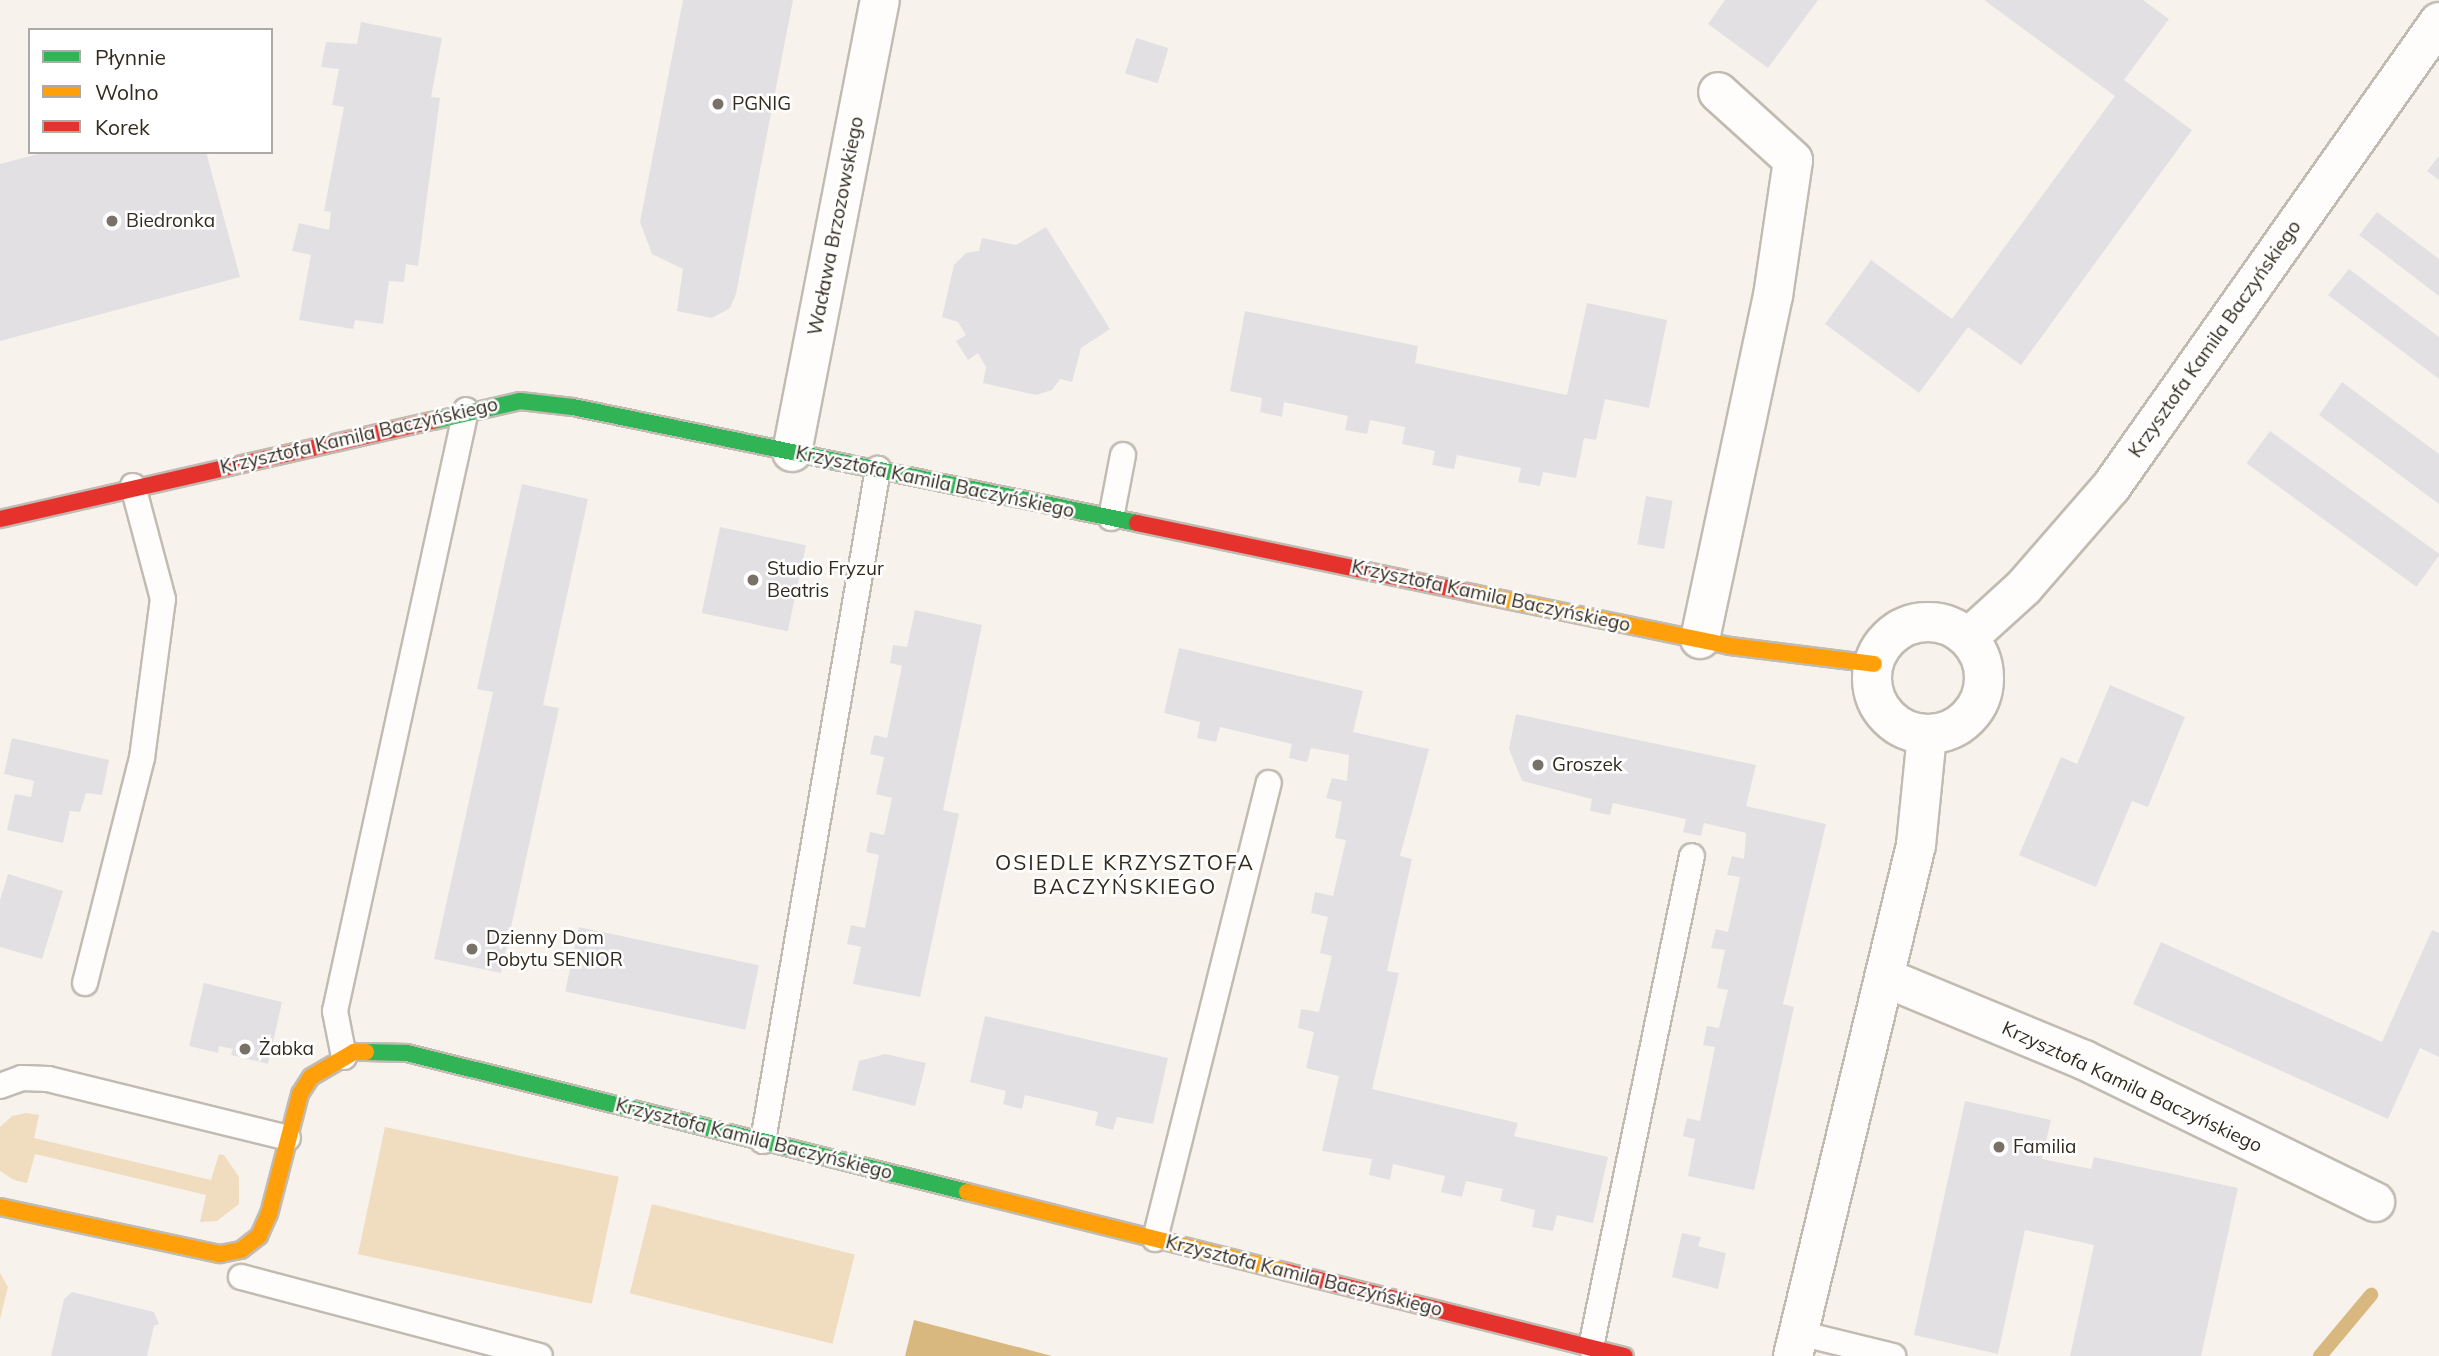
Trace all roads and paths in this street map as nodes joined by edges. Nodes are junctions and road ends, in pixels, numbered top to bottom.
1 (880, 0) edge
2 (2439, 22) edge
3 (1718, 92) dead end
4 (466, 410) junction
5 (792, 452) junction
6 (1124, 455) dead end
7 (878, 469) junction
8 (133, 486) junction
9 (1111, 518) junction
10 (0, 519) edge
11 (1968, 638) junction
12 (1700, 639) junction
13 (1874, 664) junction
14 (1927, 735) junction
15 (1269, 783) dead end
16 (1692, 856) dead end
17 (1886, 978) junction
18 (85, 983) dead end
19 (344, 1057) junction
20 (0, 1086) edge
21 (288, 1138) junction
22 (763, 1141) junction
23 (2375, 1202) dead end
24 (0, 1207) edge
25 (1155, 1239) junction
26 (241, 1278) dead end
27 (1796, 1344) edge
28 (1591, 1347) junction
29 (540, 1356) edge
30 (1625, 1356) edge
31 (1893, 1356) edge

1 - 5 street, Wacława Brzozowskiego
2 - 11 street, Krzysztofa Kamila Baczyńskiego
3 - 12 street
4 - 5 street, Krzysztofa Kamila Baczyńskiego
4 - 8 street, Krzysztofa Kamila Baczyńskiego
4 - 19 lane
5 - 7 street, Krzysztofa Kamila Baczyńskiego
6 - 9 lane
7 - 9 street, Krzysztofa Kamila Baczyńskiego
7 - 22 lane
8 - 10 street, Krzysztofa Kamila Baczyńskiego
8 - 18 lane
9 - 12 street, Krzysztofa Kamila Baczyńskiego
11 - 13 street
11 - 14 street
12 - 13 street, Krzysztofa Kamila Baczyńskiego
13 - 14 street
14 - 17 street
15 - 25 lane
16 - 28 lane
17 - 23 street, Krzysztofa Kamila Baczyńskiego
17 - 27 street
19 - 21 street, Krzysztofa Kamila Baczyńskiego
19 - 22 street, Krzysztofa Kamila Baczyńskiego
20 - 21 lane
21 - 24 street, Krzysztofa Kamila Baczyńskiego
22 - 25 street, Krzysztofa Kamila Baczyńskiego
25 - 28 street, Krzysztofa Kamila Baczyńskiego
26 - 29 lane
27 - 31 lane
28 - 30 street, Krzysztofa Kamila Baczyńskiego

